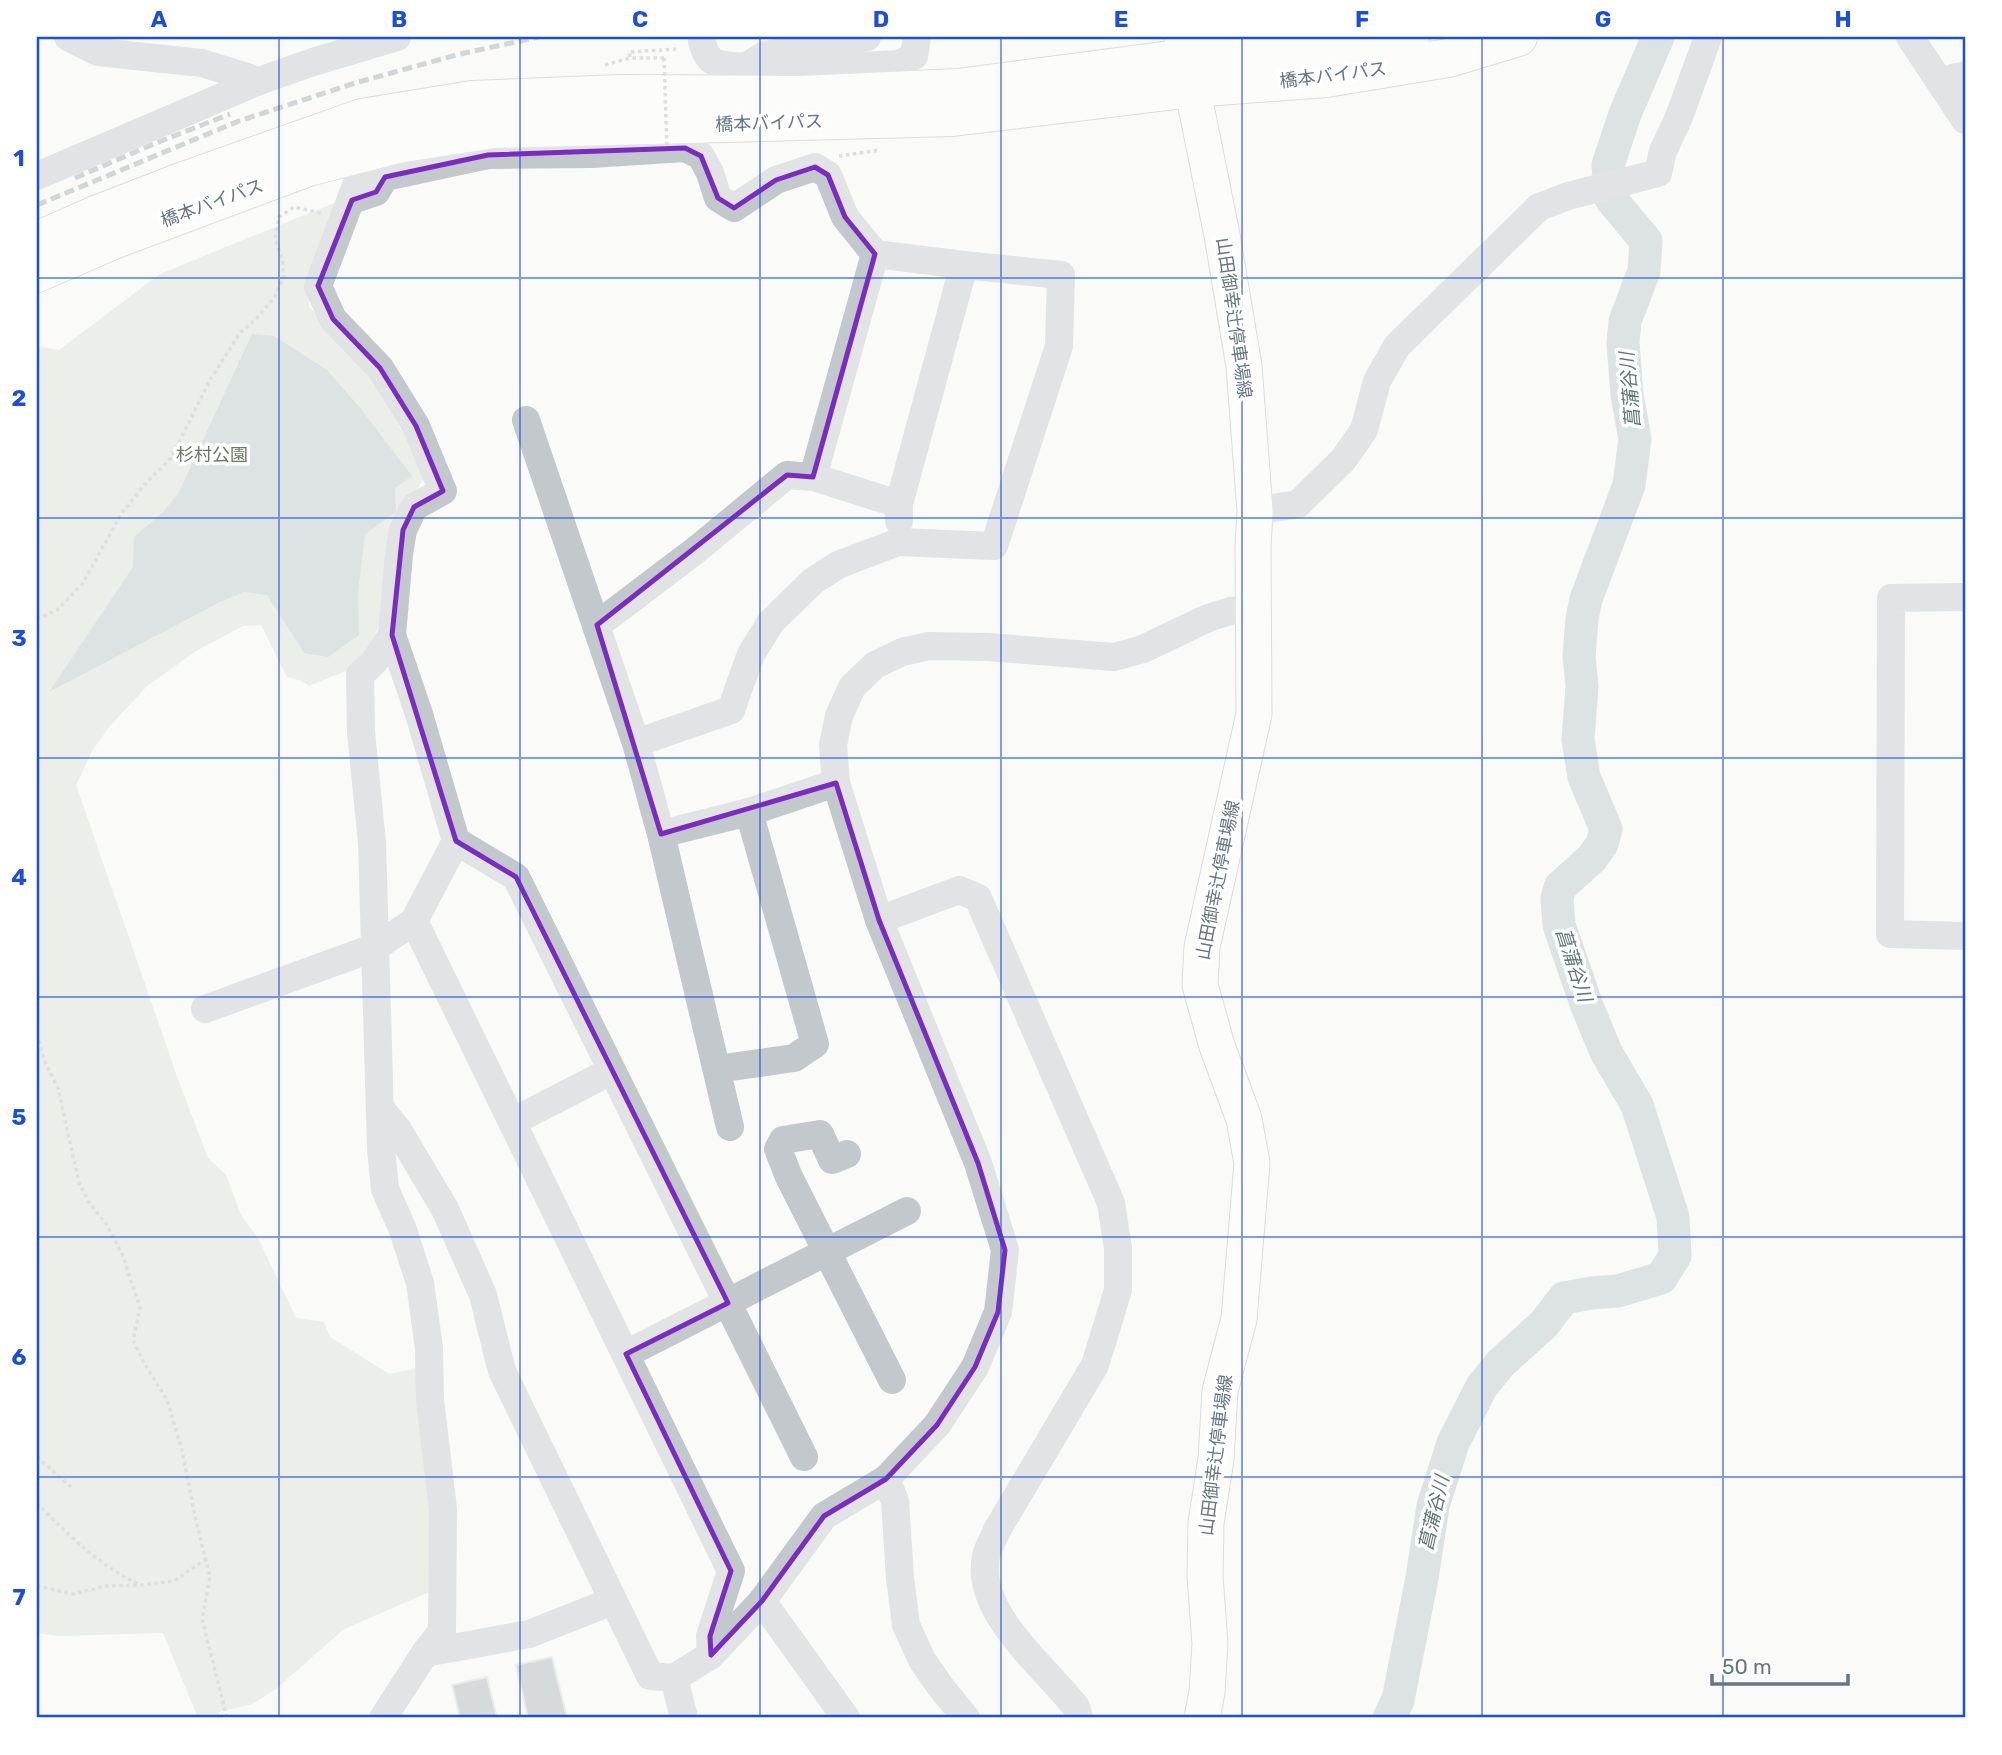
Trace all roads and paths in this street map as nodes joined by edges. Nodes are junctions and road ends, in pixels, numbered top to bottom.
1 (68, 37) edge
2 (397, 37) edge
3 (867, 37) edge
4 (917, 37) edge
5 (1410, 37) edge
6 (1518, 37) edge
7 (1708, 37) edge
8 (1910, 37) edge
9 (691, 45) joint
10 (630, 58) junction
11 (1186, 61) edge
12 (598, 66) dead end
13 (1953, 78) edge
14 (259, 81) junction
15 (735, 100) junction
16 (1965, 120) edge
17 (366, 134) junction
18 (667, 149) junction
19 (880, 150) dead end
20 (815, 167) junction
21 (37, 176) edge
22 (347, 211) junction
23 (37, 241) edge
24 (875, 254) junction
25 (964, 265) junction
26 (37, 273) edge
27 (526, 420) dead end
28 (813, 477) junction
29 (899, 504) junction
30 (1255, 511) junction
31 (898, 542) junction
32 (1965, 597) edge
33 (1253, 609) junction
34 (37, 619) edge
35 (597, 625) junction
36 (392, 635) junction
37 (636, 743) junction
38 (836, 783) junction
39 (749, 812) junction
40 (661, 834) junction
41 (456, 841) junction
42 (879, 920) junction
43 (414, 921) junction
44 (1965, 936) edge
45 (376, 947) junction
46 (205, 1009) dead end
47 (37, 1034) edge
48 (717, 1069) junction
49 (611, 1071) junction
50 (381, 1109) junction
51 (512, 1122) junction
52 (730, 1127) dead end
53 (847, 1154) dead end
54 (908, 1212) dead end
55 (827, 1252) junction
56 (728, 1303) junction
57 (625, 1354) junction
58 (892, 1380) dead end
59 (37, 1457) edge
60 (804, 1457) dead end
61 (886, 1479) junction
62 (71, 1487) dead end
63 (37, 1503) edge
64 (206, 1559) junction
65 (141, 1585) junction
66 (37, 1586) edge
67 (613, 1601) junction
68 (762, 1601) junction
69 (425, 1653) junction
70 (712, 1655) junction
71 (674, 1678) junction
72 (840, 1717) edge
73 (227, 1718) edge
74 (383, 1718) edge
75 (684, 1718) edge
76 (966, 1718) edge
77 (1079, 1718) edge
78 (1202, 1718) edge

1 - 14 street
2 - 14 street
3 - 15 street
4 - 15 street
5 - 11 highway, 橋本バイパス
6 - 11 highway, 橋本バイパス
7 - 30 street
8 - 13 street
9 - 10 path
9 - 15 street
10 - 12 path
10 - 18 path, bridge
11 - 15 highway, 橋本バイパス
11 - 30 main road, 山田御幸辻停車場線
13 - 16 street
14 - 21 street
15 - 17 highway, 橋本バイパス
17 - 22 street
17 - 23 highway, 橋本バイパス
17 - 26 highway, 橋本バイパス
18 - 20 street
18 - 22 street
19 - 20 path
20 - 24 street
22 - 34 path
22 - 36 street
24 - 25 street
24 - 28 street
25 - 29 street
25 - 31 street
27 - 35 street
28 - 29 street
28 - 35 street
29 - 31 street
30 - 33 main road, 山田御幸辻停車場線
31 - 37 street
32 - 44 street
33 - 38 street
33 - 78 main road, 山田御幸辻停車場線
35 - 37 street
36 - 41 street
36 - 45 street
37 - 40 street
38 - 39 street
38 - 42 street
39 - 40 street
39 - 48 street
40 - 48 street
41 - 43 street
41 - 49 street
42 - 61 street
42 - 77 street
43 - 45 street
43 - 51 street
45 - 46 street
45 - 50 street
47 - 64 path
48 - 52 street
49 - 51 street
49 - 56 street
50 - 67 street
50 - 69 street
51 - 57 street
53 - 55 street
54 - 55 street
55 - 56 street
55 - 58 street
56 - 57 street
56 - 60 street
57 - 70 street
59 - 62 path
61 - 68 street
61 - 76 street
63 - 65 path
64 - 65 path
64 - 73 path
65 - 66 path
67 - 69 street
67 - 71 street
68 - 70 street
68 - 72 street
69 - 74 street
70 - 71 street
71 - 75 street

